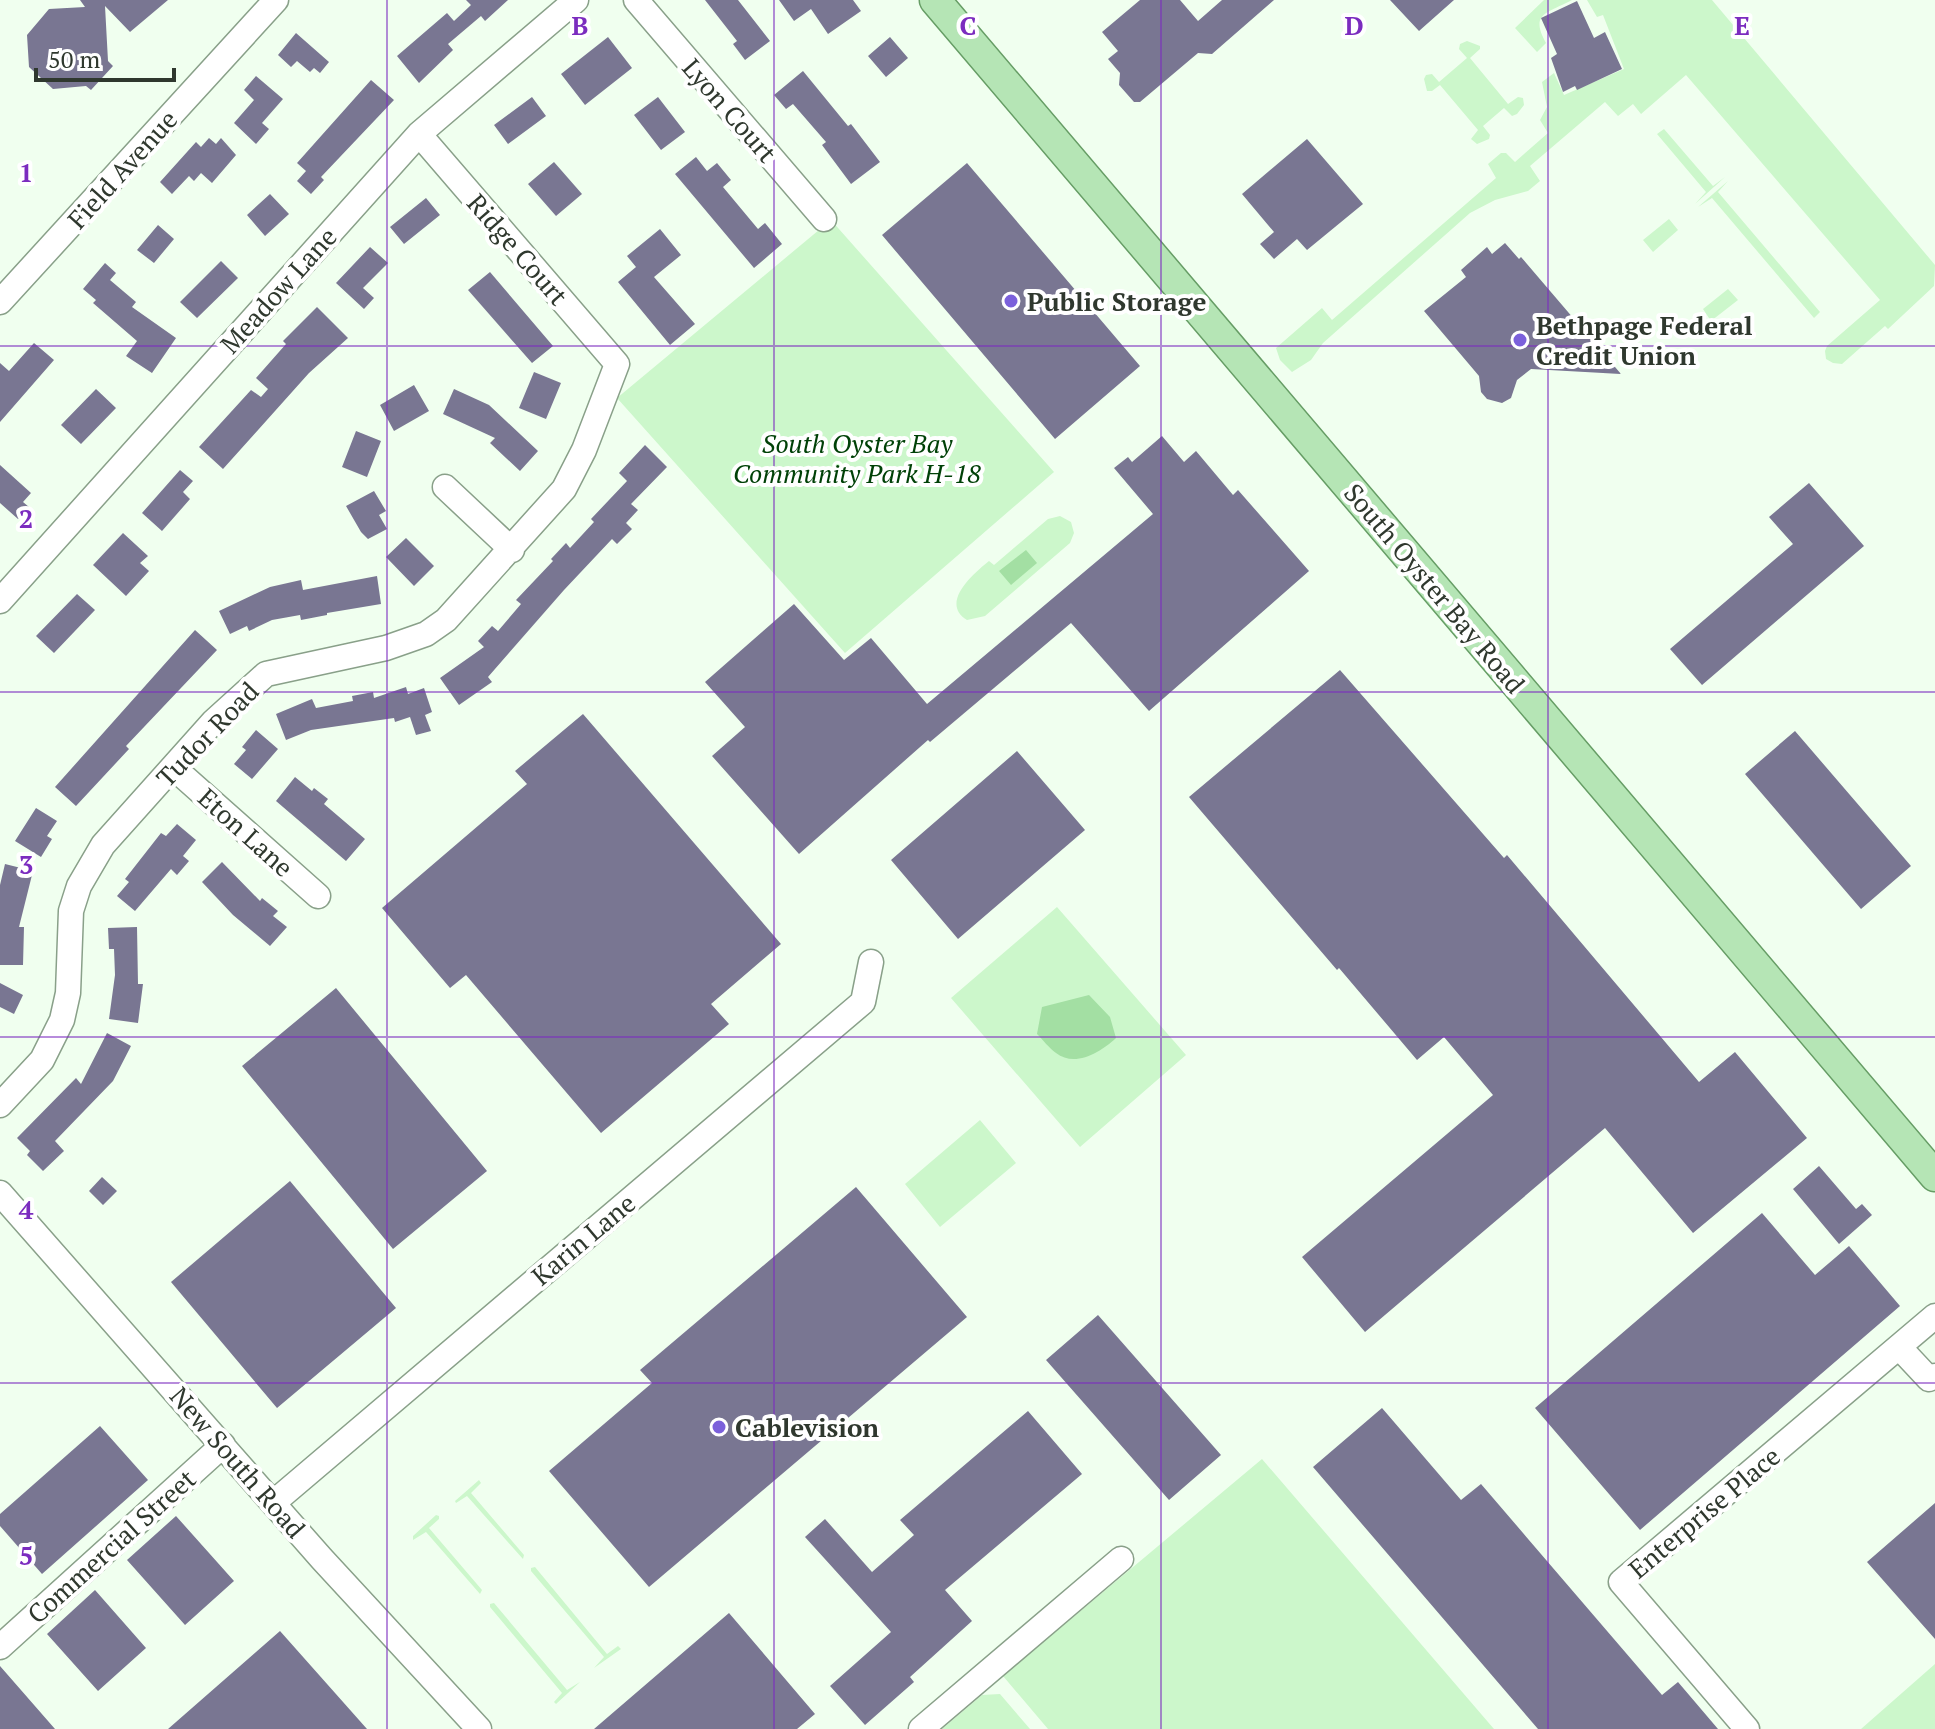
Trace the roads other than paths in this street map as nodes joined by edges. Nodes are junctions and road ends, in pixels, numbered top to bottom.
1 (276, 0) edge
2 (576, 0) edge
3 (636, 0) edge
4 (935, 0) edge
5 (419, 134) junction
6 (824, 219) dead end
7 (0, 302) edge
8 (617, 364) joint
9 (445, 487) dead end
10 (512, 550) junction
11 (0, 601) edge
12 (174, 768) junction
13 (318, 896) dead end
14 (871, 962) dead end
15 (0, 1105) edge
16 (1935, 1176) edge
17 (0, 1193) edge
18 (1935, 1316) edge
19 (1899, 1347) junction
20 (1935, 1376) edge
21 (223, 1445) junction
22 (273, 1503) junction
23 (1121, 1559) dead end
24 (0, 1647) edge
25 (479, 1729) edge
26 (921, 1729) edge
27 (1747, 1729) edge

1 - 7 street, Field Avenue
2 - 5 street, Meadow Lane
3 - 6 street, Lyon Court
4 - 16 main road, South Oyster Bay Road
5 - 8 street, Ridge Court
5 - 11 street, Meadow Lane
8 - 10 street, Tudor Road
9 - 10 street
10 - 12 street, Tudor Road
12 - 13 street, Eton Lane
12 - 15 street, Tudor Road
14 - 22 street, Karin Lane
17 - 21 street, New South Road
18 - 19 street, Enterprise Place
19 - 20 street
19 - 27 street, Enterprise Place
21 - 22 street, New South Road
21 - 24 street, Commercial Street
22 - 25 street, New South Road
23 - 26 street

